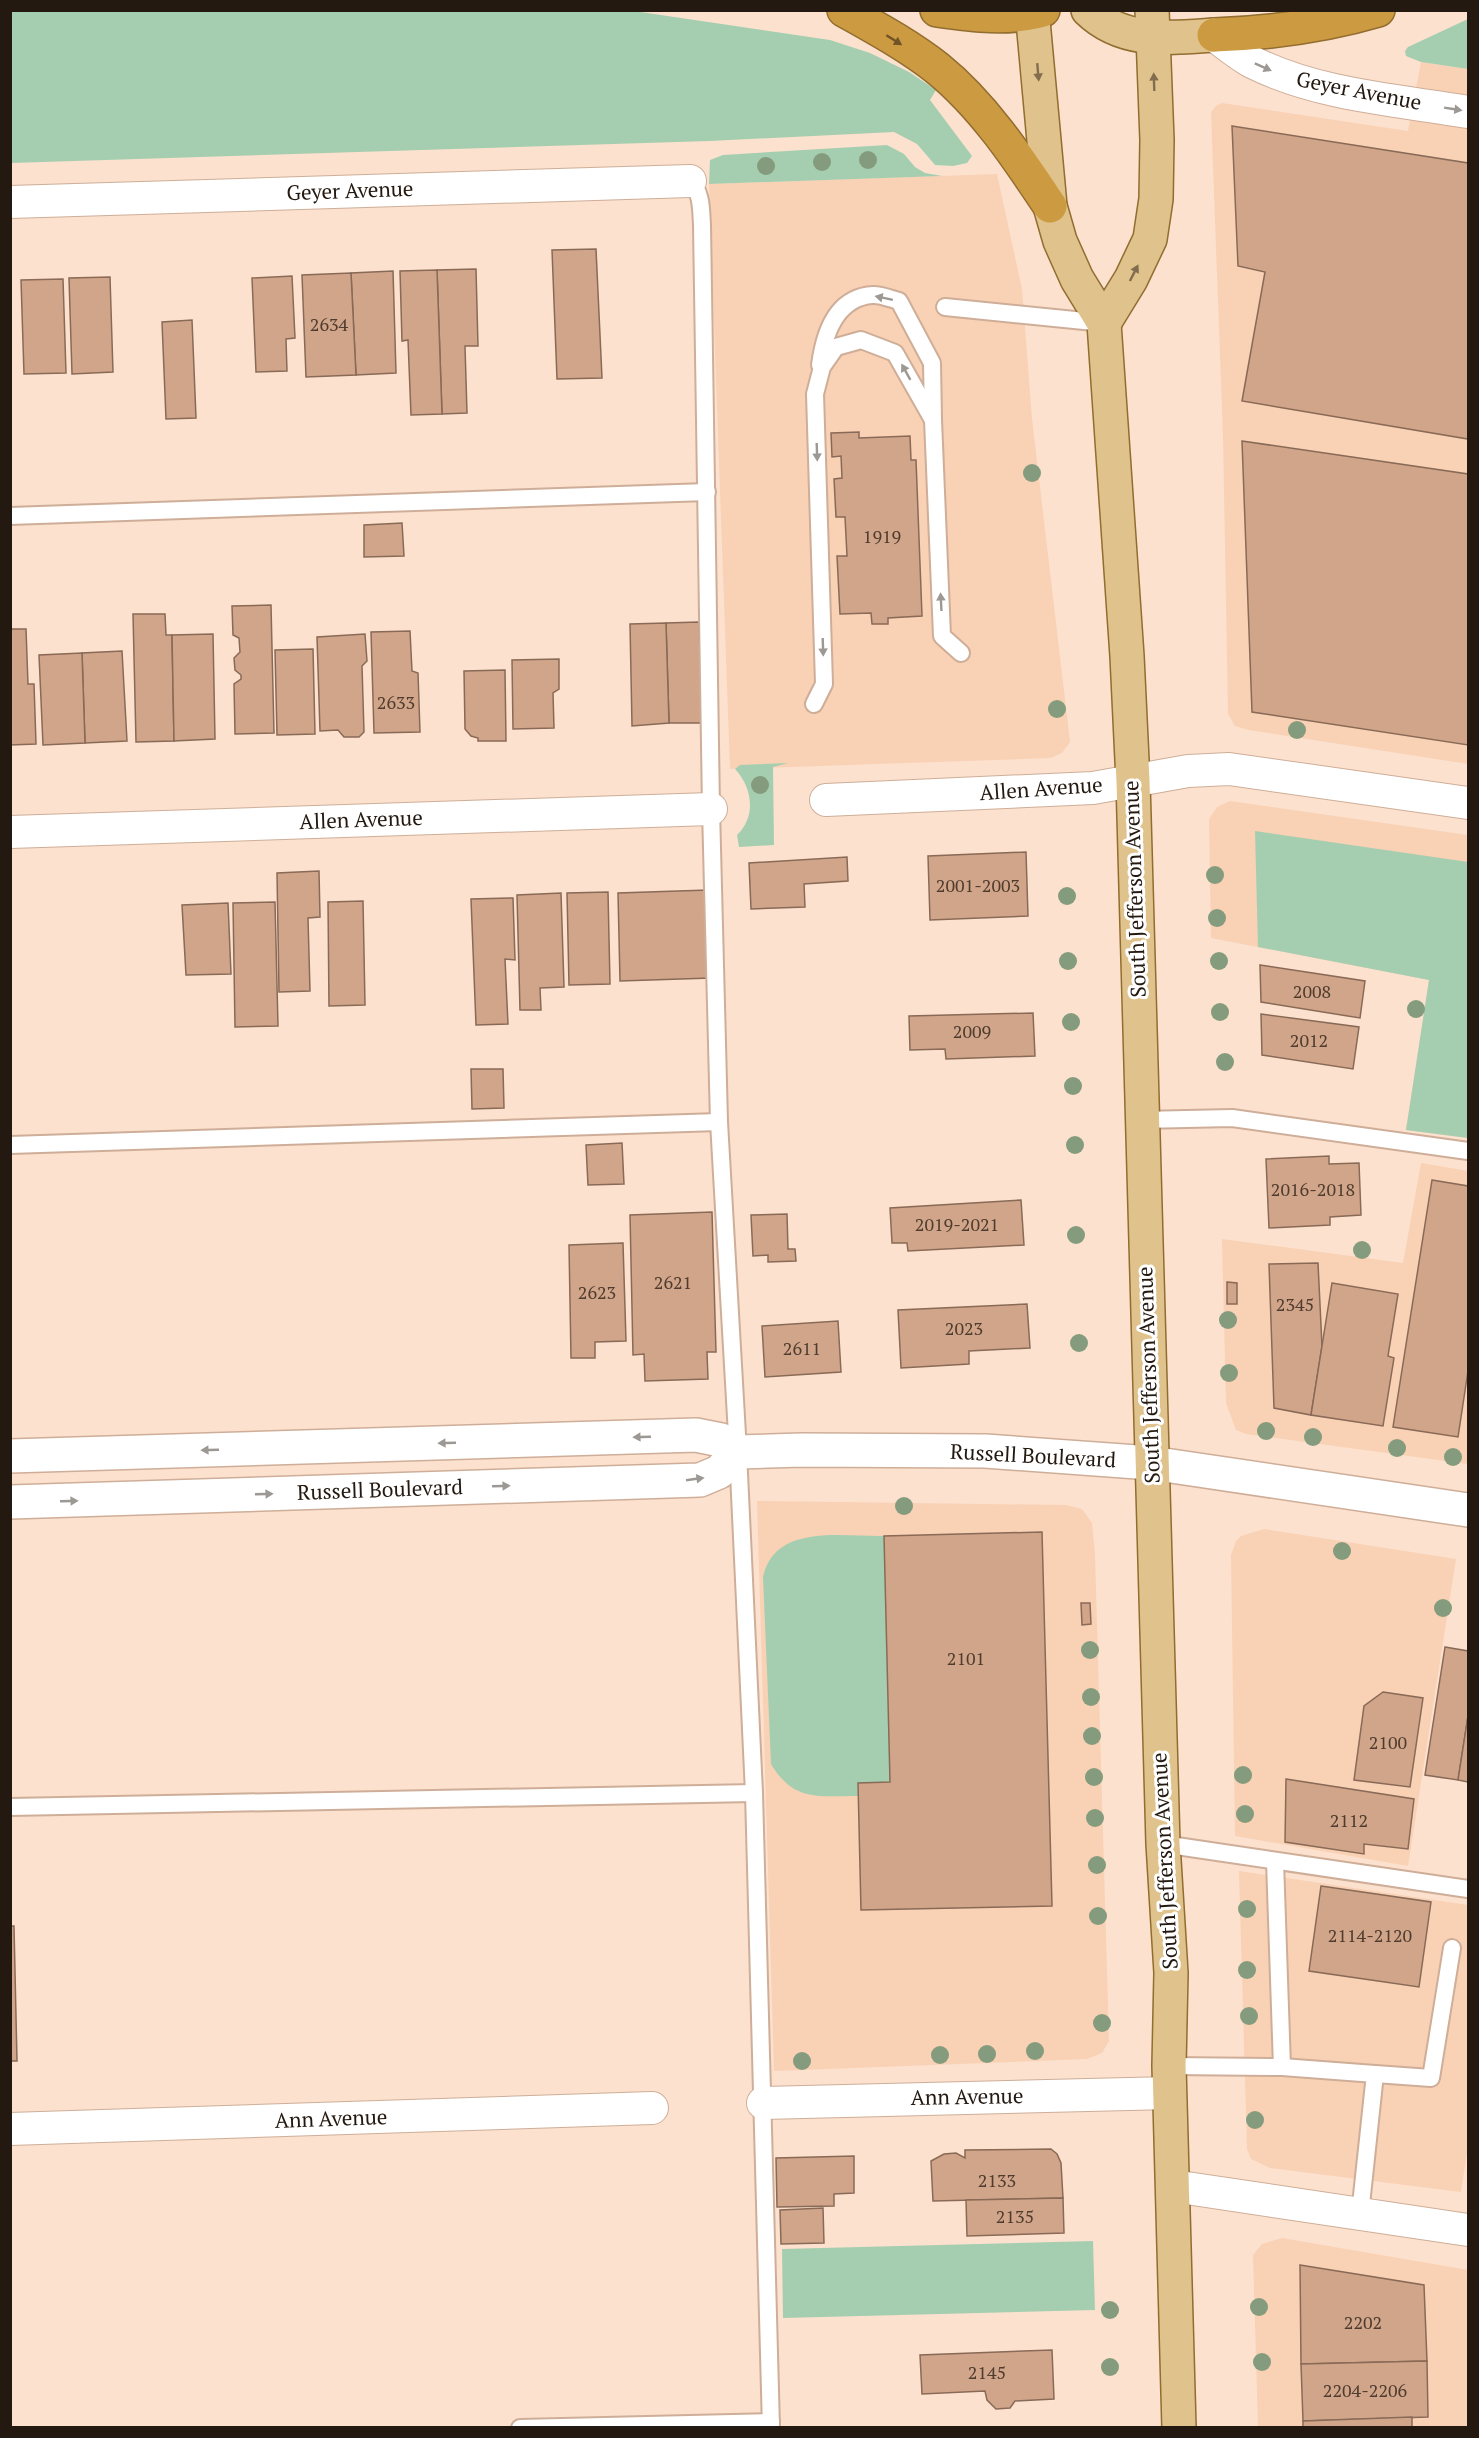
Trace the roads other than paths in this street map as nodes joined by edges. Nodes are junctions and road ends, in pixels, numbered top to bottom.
1 (844, 10) edge
2 (937, 10) edge
3 (1088, 10) edge
4 (1378, 10) edge
5 (1036, 12) edge
6 (1152, 24) edge
7 (1214, 35) junction
8 (1468, 112) edge
9 (690, 181) joint
10 (10, 202) edge
11 (1050, 206) junction
12 (945, 307) dead end
13 (1104, 323) junction
14 (815, 394) junction
15 (933, 420) junction
16 (707, 492) junction
17 (10, 516) edge
18 (961, 652) dead end
19 (814, 704) dead end
20 (1133, 781) junction
21 (826, 800) dead end
22 (1468, 803) edge
23 (711, 809) junction
24 (10, 831) edge
25 (1142, 1120) junction
26 (719, 1122) junction
27 (10, 1145) edge
28 (1468, 1151) edge
29 (738, 1452) junction
30 (10, 1456) edge
31 (1151, 1463) junction
32 (10, 1502) edge
33 (1468, 1510) edge
34 (753, 1792) junction
35 (10, 1806) edge
36 (1163, 1844) junction
37 (1275, 1860) junction
38 (1468, 1889) edge
39 (1452, 1948) dead end
40 (1282, 2067) junction
41 (1375, 2074) junction
42 (1170, 2079) junction
43 (763, 2103) junction
44 (652, 2108) dead end
45 (10, 2129) edge
46 (1173, 2187) junction
47 (1360, 2214) junction
48 (1468, 2230) edge
49 (771, 2425) edge
50 (520, 2427) edge
51 (1179, 2427) edge

1 -> 11 highway
2 - 5 highway
3 - 6 main road
4 - 7 highway
5 -> 11 main road, South Jefferson Avenue
6 - 7 main road
13 -> 6 main road
7 -> 8 street, Geyer Avenue
9 - 10 street, Geyer Avenue
9 - 16 lane
11 - 13 main road, South Jefferson Avenue
12 - 13 lane
13 - 20 main road, South Jefferson Avenue
15 -> 14 lane
15 -> 14 lane
14 -> 19 lane
18 -> 15 lane
16 - 17 lane
16 - 23 lane
20 - 21 street, Allen Avenue
20 - 22 street, Allen Avenue
20 - 25 main road, South Jefferson Avenue
23 - 24 street, Allen Avenue
23 - 26 lane
25 - 28 lane
25 - 31 main road, South Jefferson Avenue
26 - 27 lane
26 - 29 lane
29 -> 30 main road, Russell Boulevard
29 - 31 main road, Russell Boulevard
32 -> 29 main road, Russell Boulevard
29 - 34 lane
31 - 33 main road, Russell Boulevard
31 - 36 main road, South Jefferson Avenue
34 - 35 lane
34 - 43 lane
36 - 37 lane
36 - 42 main road, South Jefferson Avenue
37 - 38 lane
37 - 40 lane
39 - 41 lane
40 - 41 lane
40 - 42 lane
41 - 47 lane
42 - 43 street, Ann Avenue
42 - 46 main road, South Jefferson Avenue
43 - 49 lane
44 - 45 street, Ann Avenue
46 - 47 street
46 - 51 main road, South Jefferson Avenue
47 - 48 street
49 - 50 lane

